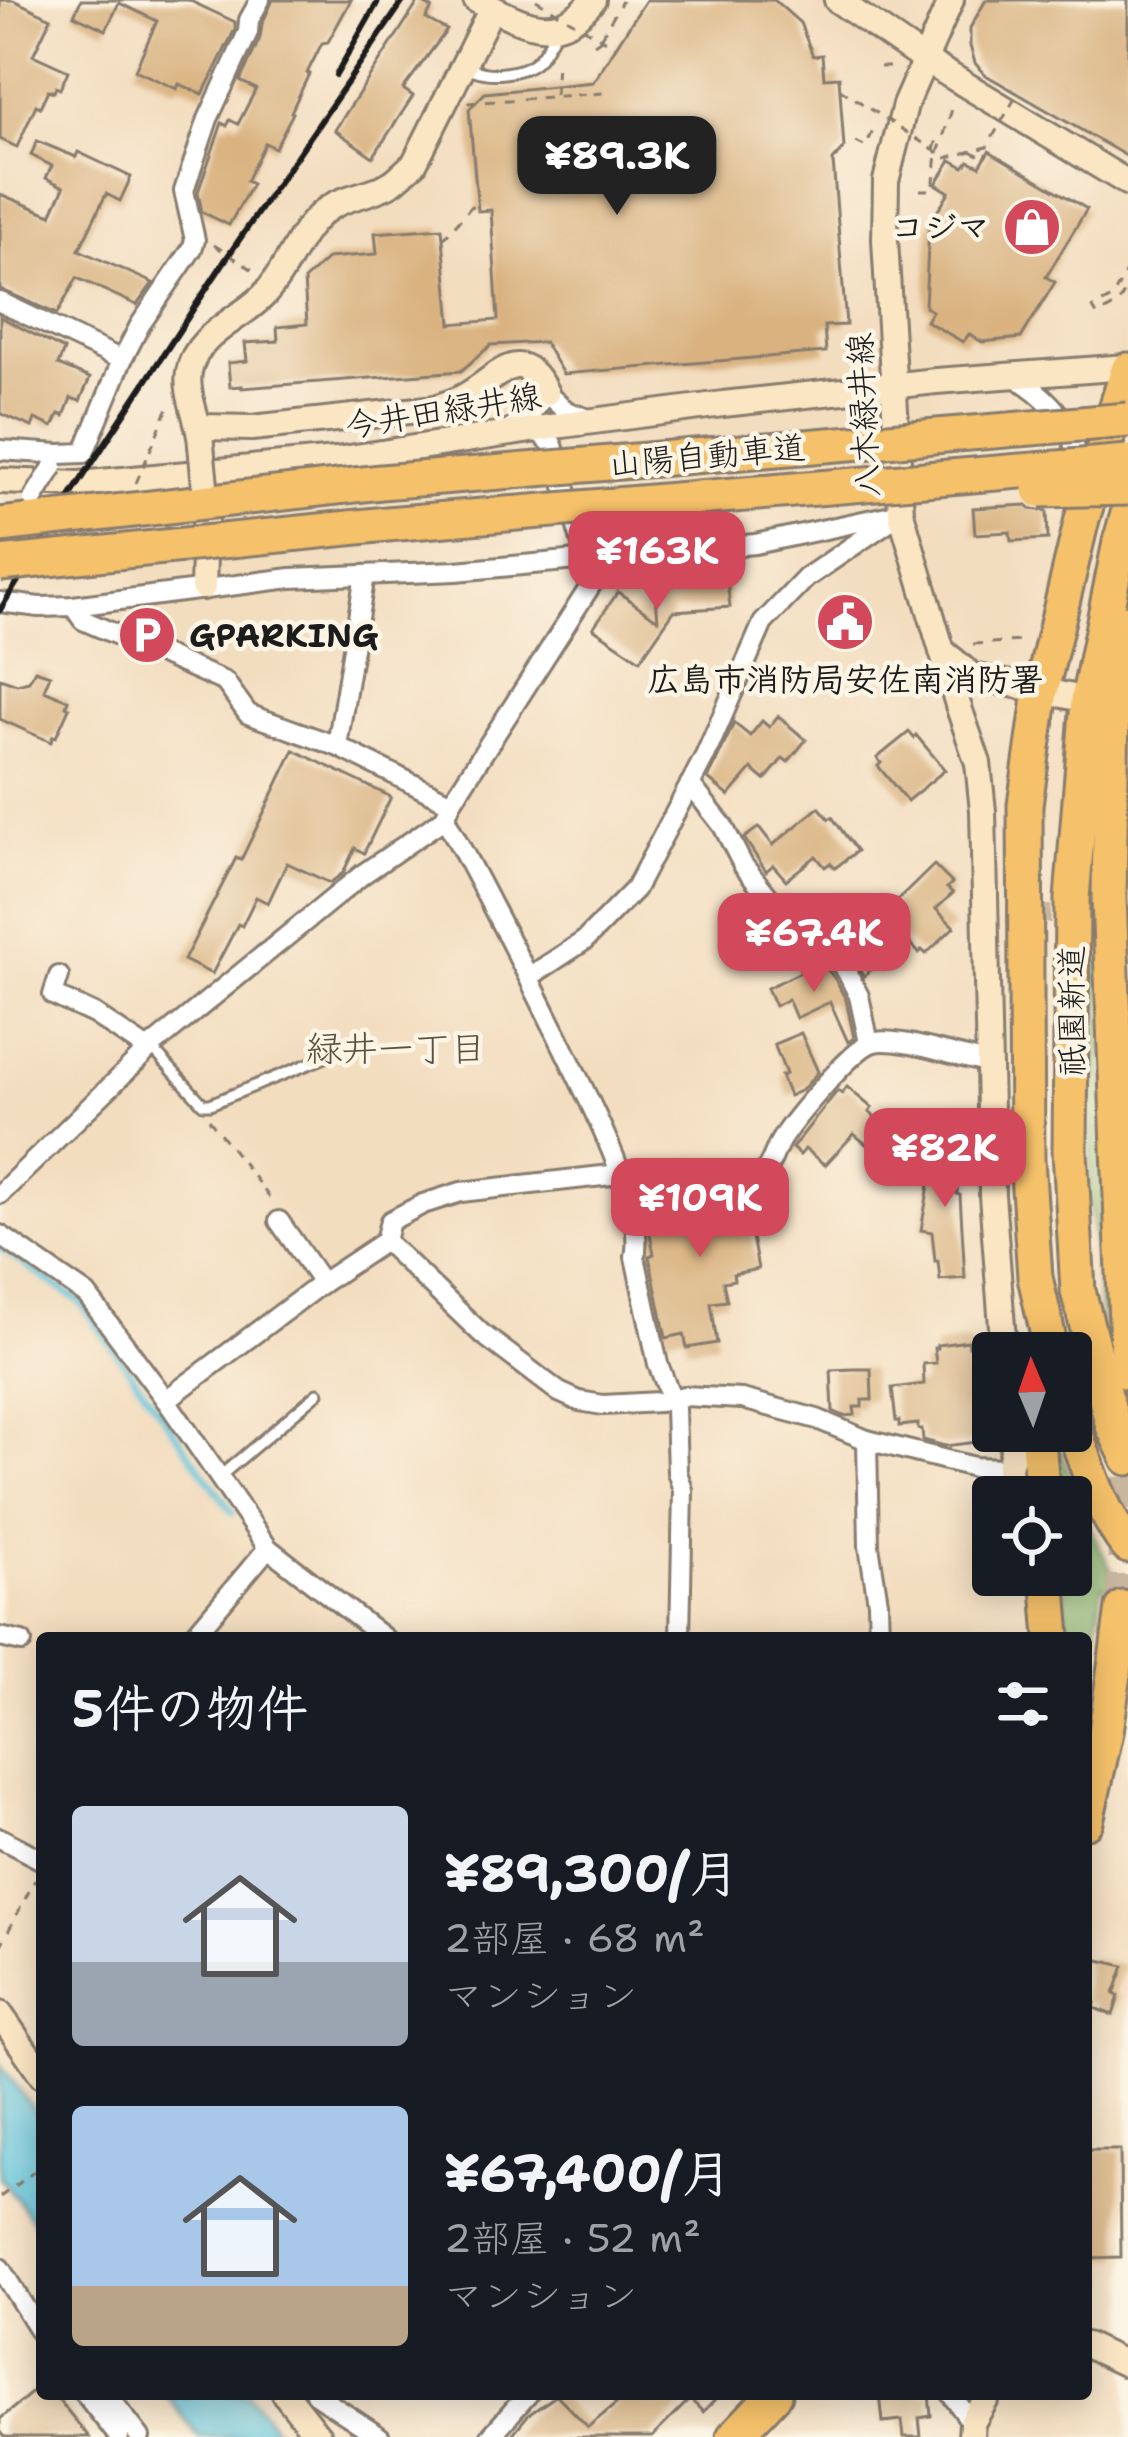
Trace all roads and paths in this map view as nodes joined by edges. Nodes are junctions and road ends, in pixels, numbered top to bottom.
1 (260, 0) edge
2 (536, 0) edge
3 (592, 0) edge
4 (837, 0) edge
5 (951, 0) edge
6 (622, 2) edge
7 (484, 4) edge
8 (560, 26) junction
9 (602, 38) junction
10 (594, 44) dead end
11 (616, 47) dead end
12 (923, 59) junction
13 (557, 60) dead end
14 (463, 66) junction
15 (880, 67) dead end
16 (889, 67) dead end
17 (841, 89) dead end
18 (604, 93) dead end
19 (1018, 93) dead end
20 (555, 97) junction
21 (955, 101) dead end
22 (445, 104) junction
23 (880, 115) junction
24 (938, 134) dead end
25 (856, 142) dead end
26 (971, 151) junction
27 (936, 152) junction
28 (984, 158) dead end
29 (1128, 183) edge
30 (920, 190) dead end
31 (477, 200) dead end
32 (443, 239) dead end
33 (195, 240) junction
34 (1128, 268) edge
35 (262, 274) dead end
36 (1128, 285) edge
37 (0, 302) edge
38 (122, 360) junction
39 (1128, 369) edge
40 (1013, 376) junction
41 (895, 386) junction
42 (546, 393) junction
43 (169, 403) dead end
44 (1128, 420) edge
45 (593, 421) junction
46 (551, 433) junction
47 (505, 434) junction
48 (201, 436) junction
49 (0, 450) edge
50 (56, 460) junction
51 (1128, 462) edge
52 (0, 481) edge
53 (136, 484) dead end
54 (1128, 488) edge
55 (699, 498) junction
56 (902, 513) junction
57 (1128, 514) edge
58 (1082, 519) junction
59 (0, 525) edge
60 (0, 554) edge
61 (586, 558) junction
62 (0, 564) edge
63 (365, 575) junction
64 (203, 587) junction
65 (0, 602) edge
66 (73, 606) junction
67 (1128, 622) edge
68 (1032, 640) dead end
69 (971, 644) dead end
70 (942, 651) junction
71 (1041, 692) junction
72 (1100, 702) junction
73 (337, 746) junction
74 (690, 784) junction
75 (448, 811) junction
76 (59, 976) dead end
77 (530, 977) junction
78 (869, 1043) junction
79 (150, 1049) junction
80 (328, 1056) dead end
81 (989, 1063) junction
82 (206, 1114) dead end
83 (1027, 1160) junction
84 (620, 1174) junction
85 (0, 1194) edge
86 (628, 1201) junction
87 (279, 1221) joint
88 (0, 1235) edge
89 (385, 1240) junction
90 (322, 1283) junction
91 (1002, 1332) edge
92 (1028, 1332) edge
93 (1047, 1332) edge
94 (1128, 1372) edge
95 (318, 1393) dead end
96 (673, 1398) junction
97 (166, 1400) junction
98 (867, 1440) junction
99 (1013, 1452) edge
100 (1083, 1452) edge
101 (1128, 1458) edge
102 (1009, 1468) junction
103 (1010, 1476) edge
104 (218, 1478) junction
105 (1125, 1545) edge
106 (268, 1548) junction
107 (1040, 1596) edge
108 (1049, 1596) edge
109 (1123, 1608) dead end
110 (197, 1632) edge
111 (376, 1632) edge
112 (680, 1632) edge
113 (879, 1632) edge
114 (1050, 1632) edge
115 (1052, 1632) edge
116 (0, 1637) edge
117 (22, 1642) dead end
118 (1092, 1794) edge
119 (0, 1838) edge
120 (36, 1860) edge
121 (36, 1876) edge
122 (0, 1947) edge
123 (0, 2014) edge
124 (36, 2066) edge
125 (36, 2171) edge
126 (0, 2198) edge
127 (0, 2257) edge
128 (0, 2268) edge
129 (36, 2303) edge
130 (36, 2325) edge
131 (1092, 2347) edge
132 (1128, 2365) edge
133 (90, 2400) edge
134 (111, 2400) edge
135 (290, 2400) edge
136 (324, 2400) edge
137 (523, 2400) edge
138 (769, 2400) edge
139 (954, 2400) edge
140 (986, 2400) edge
141 (971, 2430) edge
142 (118, 2437) edge
143 (140, 2437) edge
144 (319, 2437) edge
145 (380, 2437) edge
146 (490, 2437) edge
147 (734, 2437) edge

1 - 33 street
2 - 9 path, bridge
3 - 8 street
4 - 12 street
5 - 12 street, 八木緑井線
6 - 9 path
7 - 8 street
7 - 14 street
8 - 14 lane
9 - 10 path, bridge
9 - 11 path, bridge
12 - 29 street
12 - 41 street, 八木緑井線
13 - 20 path
14 - 22 street
15 - 16 path
17 - 23 path, bridge
18 - 20 path
19 - 26 path, bridge
20 - 22 path
21 - 27 path
22 - 48 street
23 - 25 path
23 - 27 path, bridge
24 - 27 path, bridge
26 - 27 path, bridge
26 - 28 path, bridge
27 - 30 path
31 - 32 path
33 - 35 path
33 - 38 street
34 - 36 path
37 - 38 street
38 - 50 street
39 - 40 street, 今井田緑井線
39 - 58 highway, 祇園新道
40 - 41 street, 今井田緑井線
40 - 58 street
41 - 45 street, 今井田緑井線
41 - 56 street, 八木緑井線
42 - 45 street
42 - 47 street
42 - 48 street
43 - 53 path, bridge
44 - 59 highway, 山陽自動車道, bridge
45 - 46 street, 今井田緑井線
46 - 47 street, 今井田緑井線
46 - 61 street
47 - 52 street, 今井田緑井線
48 - 64 street, bridge
49 - 50 street
50 - 60 street, bridge
51 - 55 highway, 山陽自動車道, bridge
54 - 55 highway, bridge
55 - 62 highway, 山陽自動車道, bridge
56 - 61 street
56 - 70 street, 八木緑井線
56 - 74 street
57 - 72 highway
58 - 71 highway, 祇園新道
61 - 63 street
61 - 75 street
63 - 64 street
63 - 73 street
64 - 66 street
65 - 66 street
66 - 73 street
67 - 72 highway
68 - 69 path
70 - 71 street
70 - 81 street, 八木緑井線
71 - 72 street
71 - 83 highway, 祇園新道
72 - 94 highway
72 - 101 highway, 祇園新道
73 - 75 street
74 - 77 street
74 - 78 street
75 - 77 street
75 - 79 street
76 - 79 street
77 - 84 street
78 - 81 street
78 - 86 street
79 - 80 lane
79 - 85 street
81 - 91 street, 八木緑井線
82 - 87 path
83 - 92 highway
83 - 93 highway, 祇園新道
84 - 86 street
84 - 89 street
86 - 96 street
87 - 90 street
88 - 97 street
89 - 90 street
89 - 96 street
90 - 97 street
95 - 104 lane
96 - 98 street
96 - 112 street
97 - 104 street
98 - 102 street
98 - 113 street
99 - 102 street
100 - 105 highway
102 - 103 street
104 - 106 street
106 - 110 street
106 - 111 street
107 - 114 street
108 - 115 highway
109 - 118 highway
116 - 117 street
119 - 120 street
121 - 122 path
123 - 124 street
125 - 126 path
127 - 129 street
128 - 130 street
131 - 132 street
133 - 142 street
134 - 143 street
135 - 144 street
136 - 145 street
137 - 146 street
138 - 147 highway
139 - 141 street
140 - 141 street

